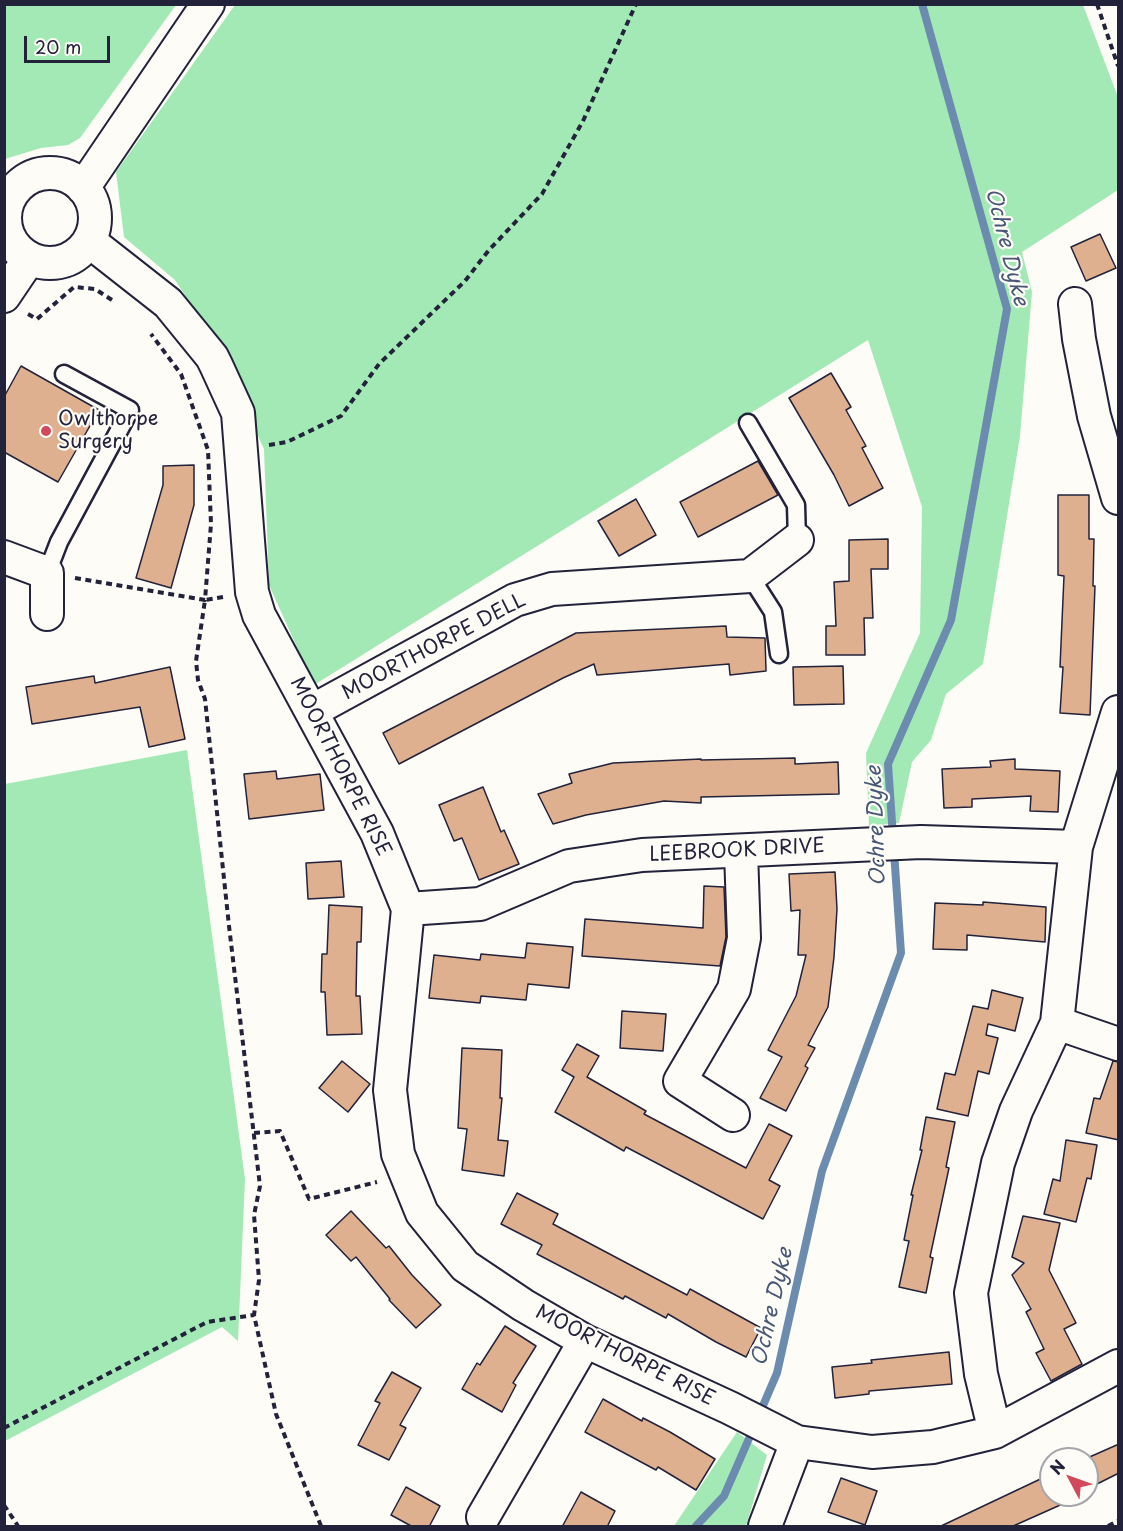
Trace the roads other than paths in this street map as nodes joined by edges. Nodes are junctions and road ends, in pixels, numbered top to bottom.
1 (208, 4) edge
2 (83, 188) junction
3 (89, 241) junction
4 (29, 259) junction
5 (4, 296) edge
6 (1075, 304) dead end
7 (64, 374) dead end
8 (748, 423) dead end
9 (1119, 498) edge
10 (797, 540) joint
11 (4, 557) edge
12 (47, 573) junction
13 (750, 576) junction
14 (47, 614) dead end
15 (779, 654) dead end
16 (312, 711) junction
17 (1119, 712) edge
18 (1076, 847) junction
19 (741, 852) junction
20 (408, 909) junction
21 (1057, 1023) junction
22 (1119, 1044) edge
23 (734, 1115) dead end
24 (585, 1341) junction
25 (1119, 1366) edge
26 (995, 1432) junction
27 (791, 1439) junction
28 (483, 1517) dead end
29 (765, 1527) edge

1 - 2 street
2 - 3 street
2 - 4 street
3 - 4 street
3 - 16 street, MOORTHORPE RISE
4 - 5 street
6 - 9 street
7 - 12 lane
8 - 10 lane
10 - 13 street
11 - 12 street
12 - 14 street
13 - 15 lane
13 - 16 street, MOORTHORPE DELL
16 - 20 street, MOORTHORPE RISE
17 - 18 street
18 - 19 street, LEEBROOK DRIVE
18 - 21 street
19 - 20 street, LEEBROOK DRIVE
19 - 23 street
20 - 24 street, MOORTHORPE RISE
21 - 22 street
21 - 26 street
24 - 27 street, MOORTHORPE RISE
24 - 28 street
25 - 26 street, MOORTHORPE RISE
26 - 27 street, MOORTHORPE RISE
27 - 29 street

